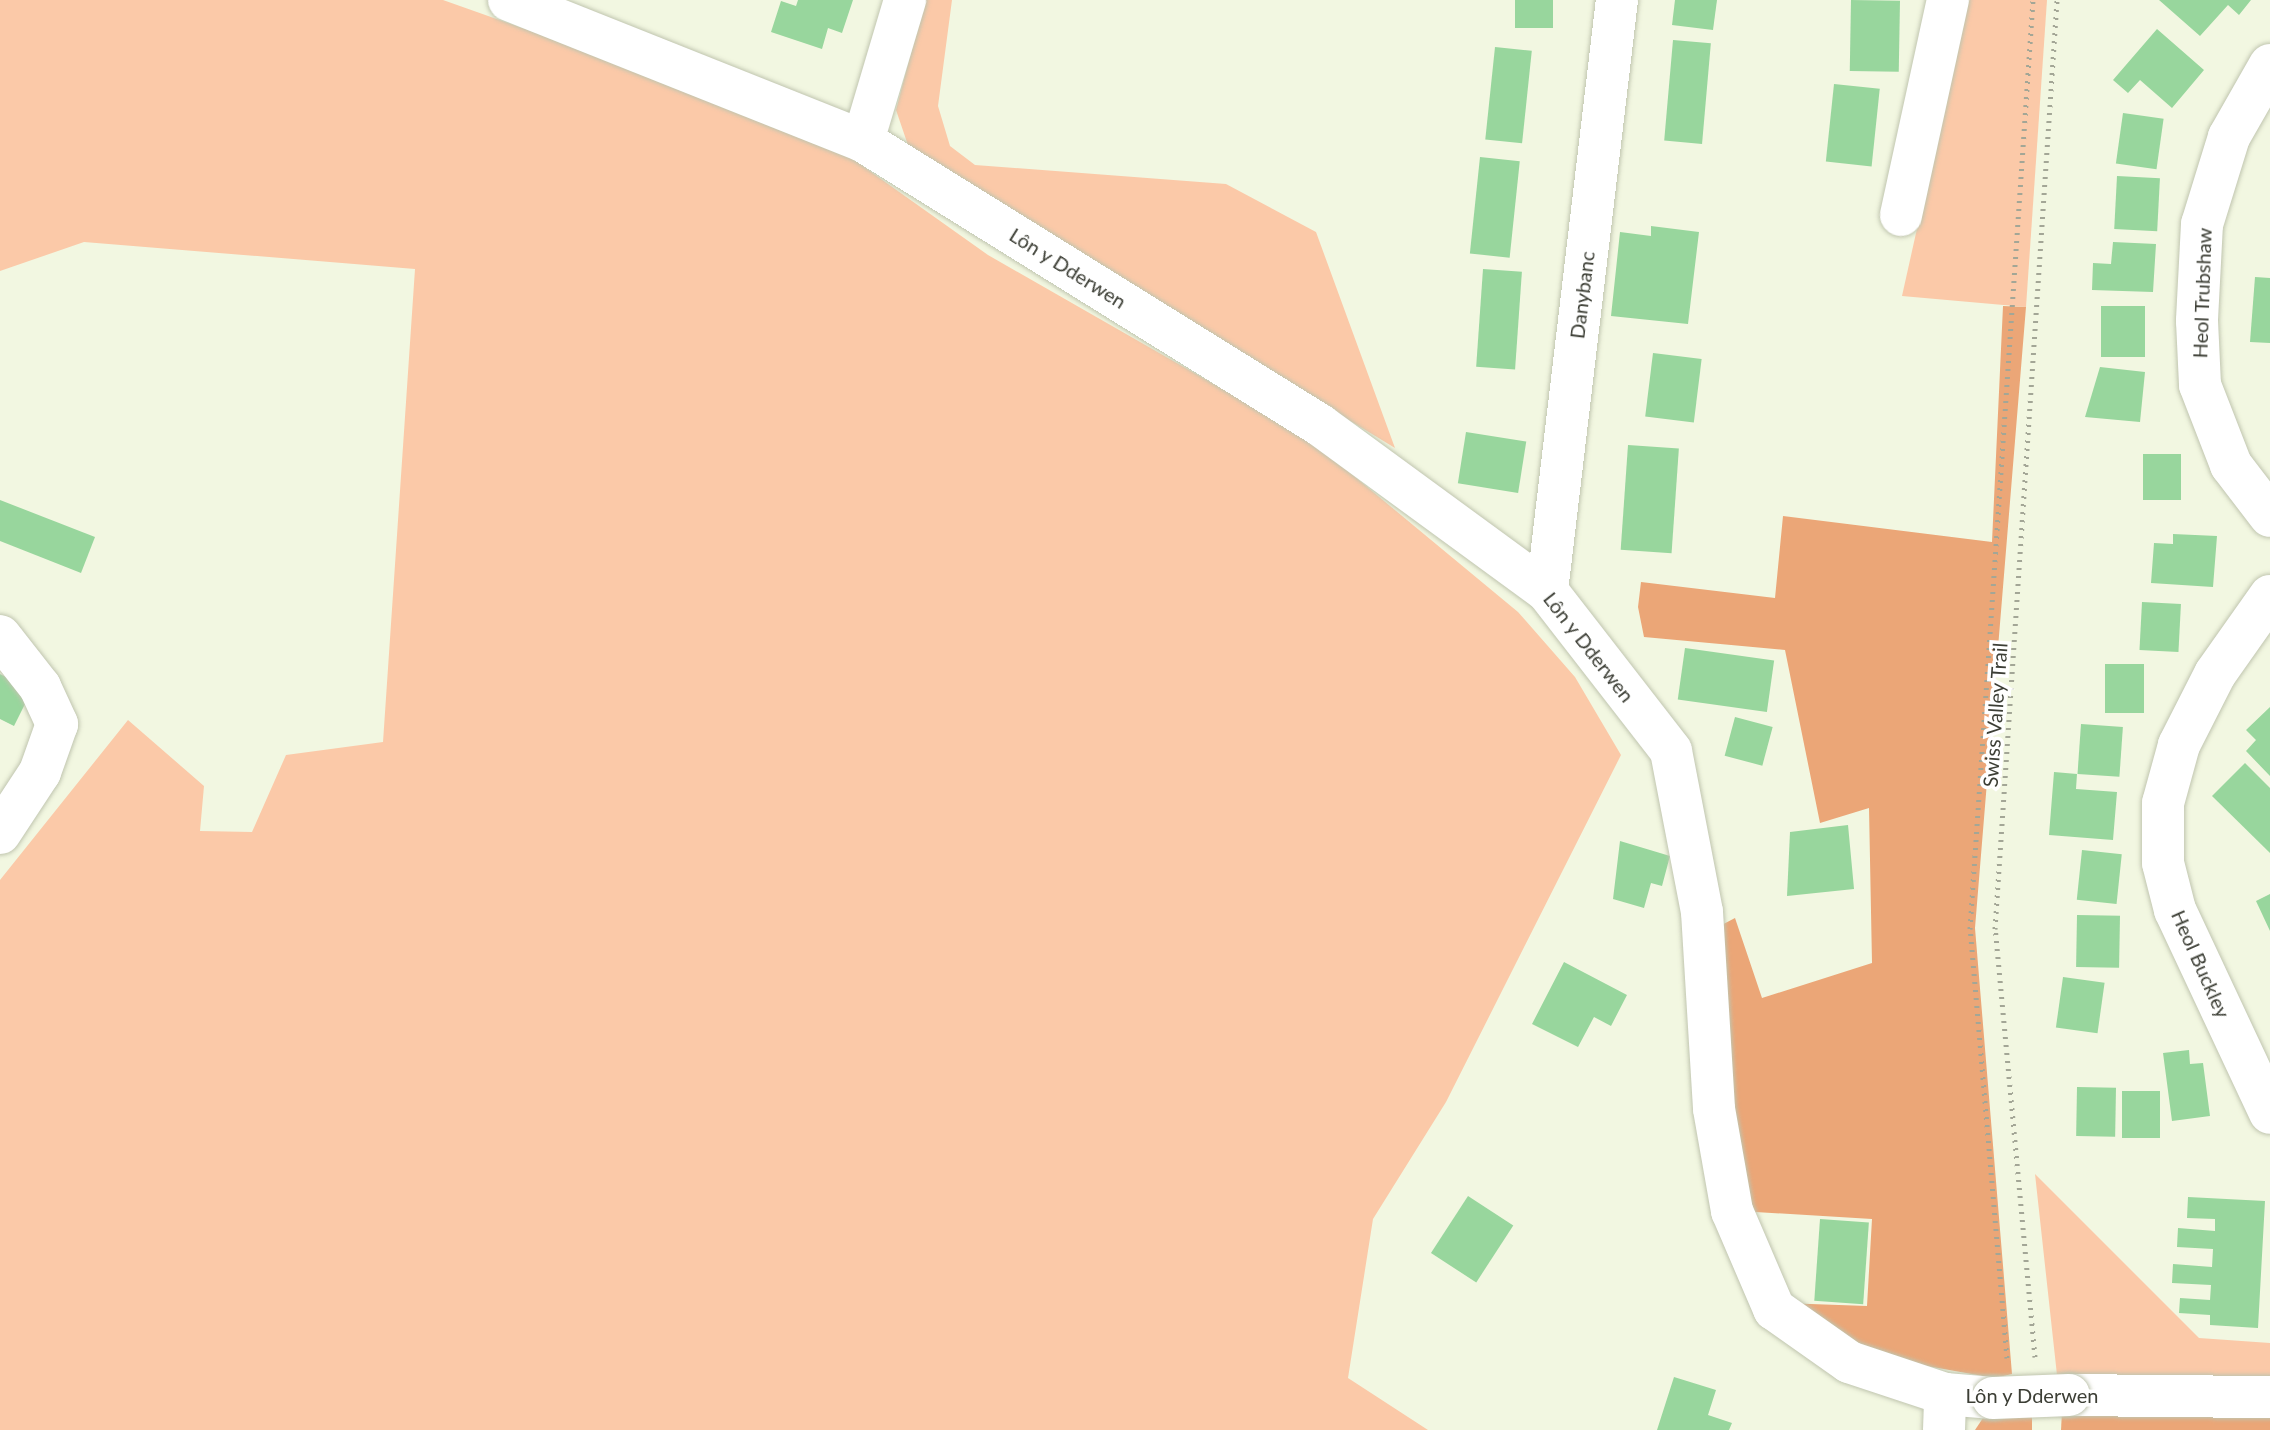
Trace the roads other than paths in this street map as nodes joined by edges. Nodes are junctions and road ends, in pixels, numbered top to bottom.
1 (509, 0) edge
2 (905, 0) edge
3 (1617, 0) edge
4 (1948, 0) edge
5 (2270, 65) edge
6 (863, 141) junction
7 (1901, 215) dead end
8 (2270, 516) edge
9 (1547, 591) junction
10 (2270, 596) edge
11 (0, 636) edge
12 (0, 833) edge
13 (2270, 1113) edge
14 (2270, 1397) edge
15 (1944, 1412) edge

1 - 6 street, Lôn y Dderwen
2 - 6 street
3 - 9 street, Danybanc
4 - 7 street
5 - 8 street, Heol Trubshaw
6 - 9 street, Lôn y Dderwen
9 - 15 street, Lôn y Dderwen
10 - 13 street, Heol Buckley
11 - 12 street
14 - 15 street, Lôn y Dderwen, bridge

